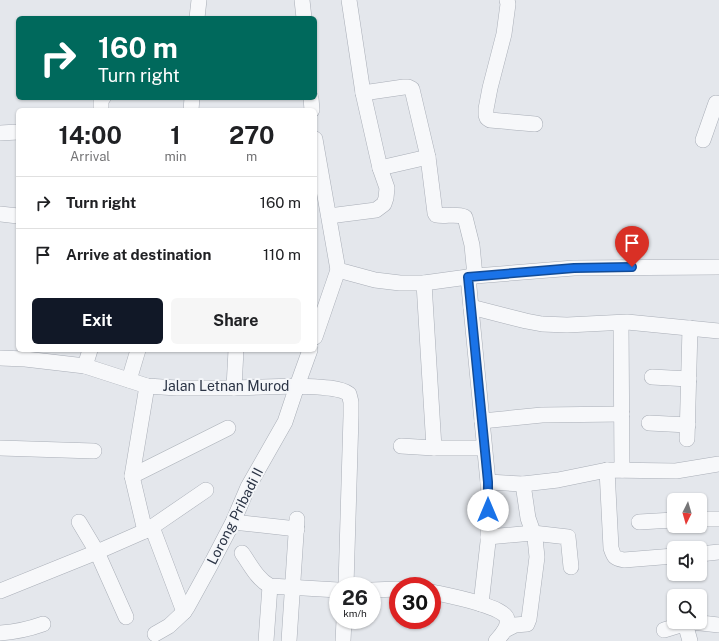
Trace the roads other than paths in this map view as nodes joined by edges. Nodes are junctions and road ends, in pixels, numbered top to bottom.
1 (199, 0) edge
2 (302, 0) edge
3 (349, 0) edge
4 (507, 0) edge
5 (197, 16) edge
6 (304, 16) edge
7 (362, 93) junction
8 (718, 98) edge
9 (535, 124) dead end
10 (16, 132) edge
11 (0, 133) edge
12 (703, 140) dead end
13 (428, 157) junction
14 (317, 158) edge
15 (380, 168) junction
16 (319, 179) edge
17 (0, 214) edge
18 (16, 216) edge
19 (329, 216) junction
20 (719, 267) edge
21 (338, 270) junction
22 (472, 276) junction
23 (424, 283) junction
24 (471, 307) junction
25 (621, 323) junction
26 (690, 328) junction
27 (317, 331) edge
28 (719, 331) edge
29 (90, 352) edge
30 (137, 352) edge
31 (236, 352) edge
32 (309, 352) edge
33 (26, 355) edge
34 (0, 358) edge
35 (86, 366) junction
36 (652, 377) dead end
37 (689, 379) junction
38 (129, 380) junction
39 (147, 386) junction
40 (297, 386) junction
41 (234, 388) junction
42 (622, 414) junction
43 (482, 421) junction
44 (649, 423) dead end
45 (228, 428) dead end
46 (401, 446) dead end
47 (0, 448) edge
48 (434, 448) junction
49 (484, 448) junction
50 (94, 451) dead end
51 (719, 464) edge
52 (606, 470) junction
53 (622, 470) junction
54 (132, 476) junction
55 (488, 482) junction
56 (523, 484) junction
57 (206, 490) dead end
58 (719, 519) edge
59 (667, 520) edge
60 (707, 520) edge
61 (79, 522) dead end
62 (233, 522) junction
63 (639, 522) dead end
64 (148, 529) junction
65 (533, 534) junction
66 (488, 537) junction
67 (97, 552) junction
68 (242, 552) dead end
69 (719, 552) edge
70 (707, 553) edge
71 (667, 557) edge
72 (571, 567) dead end
73 (346, 577) edge
74 (270, 586) junction
75 (292, 588) junction
76 (329, 590) edge
77 (0, 591) edge
78 (441, 594) edge
79 (481, 604) junction
80 (184, 612) junction
81 (126, 617) dead end
82 (43, 624) dead end
83 (707, 624) edge
84 (719, 625) edge
85 (344, 629) edge
86 (667, 629) edge
87 (689, 629) edge
88 (664, 630) dead end
89 (0, 633) edge
90 (155, 634) dead end
91 (501, 636) edge
92 (266, 641) edge
93 (289, 641) edge
94 (343, 641) edge
95 (690, 641) edge

1 - 5 street
2 - 6 street
3 - 7 street
4 - 9 street
7 - 13 street
7 - 15 street
8 - 12 street
10 - 11 street
13 - 15 street
13 - 22 street
14 - 16 street
15 - 19 street
16 - 19 street
17 - 18 street
19 - 21 street
20 - 22 street
21 - 23 street
21 - 27 street
22 - 23 street
22 - 24 street
23 - 48 street
24 - 25 street
24 - 43 street
25 - 26 street
25 - 42 street
26 - 28 street
26 - 37 street
29 - 35 street
30 - 38 street
31 - 41 street
32 - 40 street, Jalan Letnan Murod
33 - 34 street, Jalan Letnan Murod
33 - 35 street, Jalan Letnan Murod
35 - 38 street, Jalan Letnan Murod
36 - 37 street
37 - 44 street
38 - 39 street, Jalan Letnan Murod
39 - 41 street, Jalan Letnan Murod
39 - 54 street
40 - 41 street, Jalan Letnan Murod
40 - 62 street, Lorong Pribadi II
40 - 73 street
42 - 43 street
42 - 53 street
43 - 49 street
45 - 54 street
46 - 48 street
47 - 50 street
48 - 49 street
49 - 55 street
51 - 53 street
52 - 53 street
52 - 56 street
52 - 71 street
54 - 64 street
55 - 56 street
55 - 66 street
56 - 65 street
57 - 64 street
58 - 60 street
59 - 63 street
61 - 67 street
62 - 75 street
62 - 80 street, Lorong Pribadi II
64 - 67 street
64 - 80 street
65 - 66 street
65 - 72 street
65 - 91 street
66 - 79 street
67 - 77 street
67 - 81 street
68 - 74 street
69 - 70 street
74 - 75 street
74 - 92 street
75 - 76 street
75 - 93 street
78 - 79 street
79 - 91 street
80 - 90 street, Lorong Pribadi II
82 - 89 street
83 - 84 street
85 - 94 street
86 - 88 street
87 - 95 street

